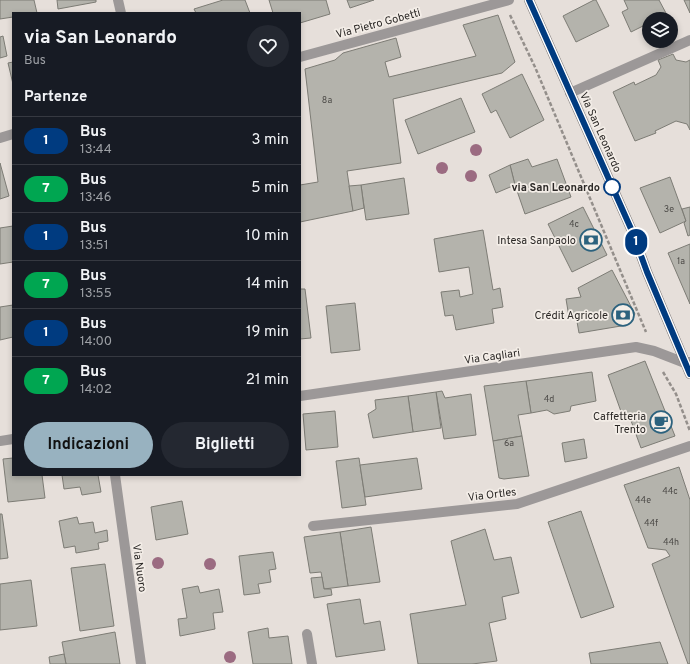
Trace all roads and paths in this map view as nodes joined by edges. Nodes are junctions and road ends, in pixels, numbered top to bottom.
1 (118, 0) edge
2 (529, 0) edge
3 (507, 1) edge
4 (121, 12) edge
5 (690, 40) edge
6 (301, 57) edge
7 (570, 93) junction
8 (12, 134) edge
9 (0, 138) edge
10 (654, 351) junction
11 (688, 362) edge
12 (690, 374) edge
13 (301, 396) edge
14 (690, 431) edge
15 (12, 439) edge
16 (0, 441) edge
17 (690, 446) edge
18 (115, 476) edge
19 (313, 526) dead end
20 (308, 634) dead end
21 (141, 664) edge
22 (312, 664) edge

1 - 4 street
2 - 7 main road, Via San Leonardo
3 - 6 street, Via Pietro Gobetti
3 - 10 path
5 - 7 street
7 - 11 main road, Via San Leonardo
8 - 9 street
10 - 11 street, Via Cagliari
10 - 13 street, Via Cagliari
10 - 14 path
11 - 12 main road, Via San Leonardo
15 - 16 street
17 - 19 street, Via Ortles
18 - 21 street, Via Nuoro
20 - 22 street

